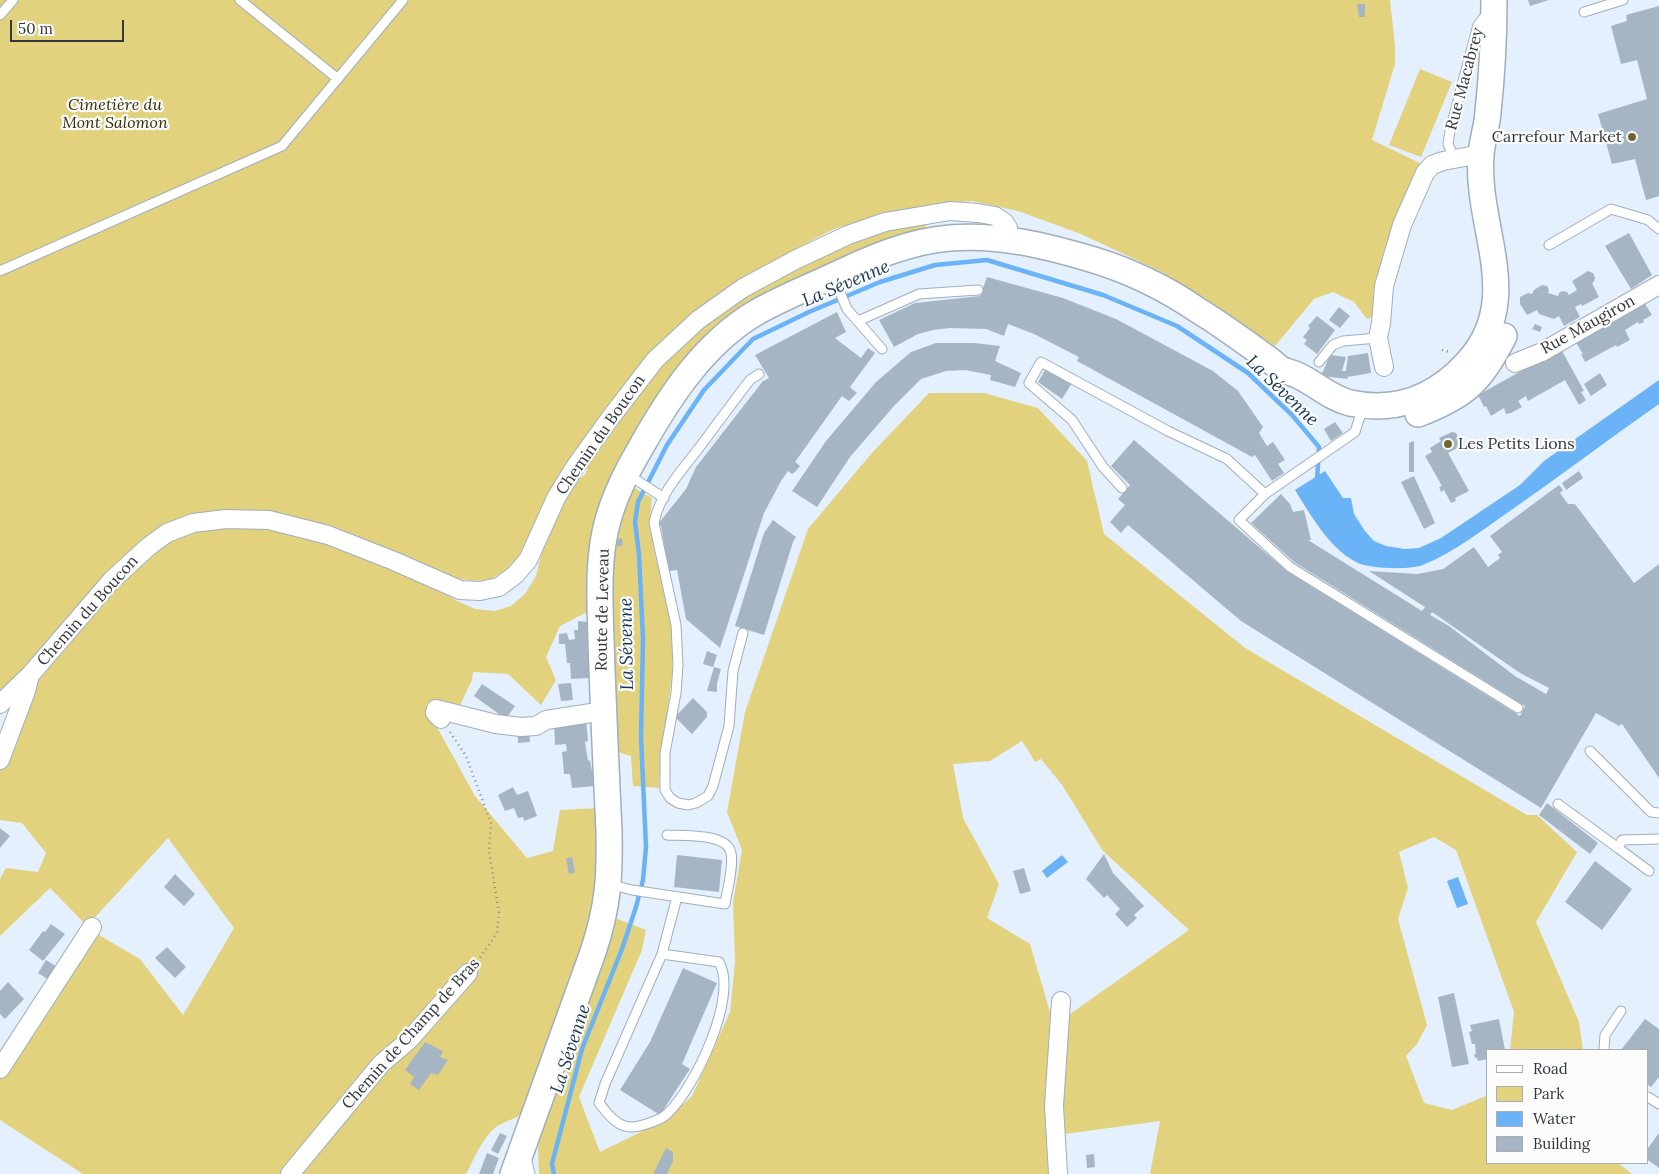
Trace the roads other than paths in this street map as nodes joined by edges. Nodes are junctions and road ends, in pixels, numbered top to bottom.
1 (13, 0) edge
2 (240, 0) edge
3 (403, 0) edge
4 (1623, 0) edge
5 (1494, 2) edge
6 (1584, 12) dead end
7 (0, 15) edge
8 (338, 79) junction
9 (1488, 117) junction
10 (1481, 154) junction
11 (1454, 158) junction
12 (1659, 216) edge
13 (1648, 220) junction
14 (1659, 229) edge
15 (1009, 238) junction
16 (1549, 245) dead end
17 (0, 272) edge
18 (836, 283) junction
19 (1659, 285) edge
20 (978, 290) dead end
21 (858, 321) junction
22 (1378, 338) junction
23 (882, 348) dead end
24 (1319, 362) dead end
25 (1514, 363) dead end
26 (1384, 367) dead end
27 (759, 374) dead end
28 (1362, 412) junction
29 (631, 476) junction
30 (1122, 488) dead end
31 (1265, 494) junction
32 (664, 498) junction
33 (742, 633) dead end
34 (30, 675) junction
35 (0, 704) edge
36 (1518, 708) dead end
37 (604, 711) junction
38 (440, 719) road end
39 (1590, 751) dead end
40 (0, 760) edge
41 (1558, 804) dead end
42 (1659, 813) edge
43 (667, 835) dead end
44 (1659, 839) edge
45 (1618, 848) junction
46 (1649, 871) dead end
47 (620, 887) junction
48 (677, 897) junction
49 (92, 927) dead end
50 (662, 954) junction
51 (468, 973) road end
52 (1061, 1001) dead end
53 (1620, 1010) dead end
54 (1604, 1049) edge
55 (0, 1069) edge
56 (523, 1146) junction
57 (290, 1174) edge
58 (513, 1174) edge
59 (530, 1174) edge
60 (1058, 1174) edge

1 - 7 lane
2 - 8 lane
3 - 8 lane
4 - 6 lane
5 - 9 street
5 - 11 lane, Rue Macabrey
8 - 17 lane
9 - 10 street
9 - 28 street
10 - 11 street
10 - 28 street
11 - 22 street
12 - 13 lane
13 - 14 lane
13 - 16 lane
15 - 18 street, Route de Leveau
15 - 28 street, Route de Leveau
15 - 34 street, Chemin du Boucon
18 - 21 lane
18 - 29 street, Route de Leveau
19 - 25 street, Rue Maugiron
20 - 21 lane
21 - 23 lane
22 - 24 lane
22 - 26 street
27 - 32 lane
28 - 31 lane
29 - 32 lane
29 - 37 street, Route de Leveau
30 - 31 lane
31 - 36 lane
32 - 33 lane
34 - 35 street, Chemin du Boucon
34 - 40 street
37 - 38 street
37 - 47 street, Route de Leveau
39 - 42 lane
41 - 45 lane
43 - 48 lane
44 - 45 lane
45 - 46 lane
47 - 48 lane
47 - 56 street, Route de Leveau
48 - 50 lane
49 - 55 street
50 - 50 lane
51 - 57 street, Chemin de Champ de Bras
52 - 60 street
53 - 54 lane
56 - 58 street, Route de Leveau
56 - 59 lane

